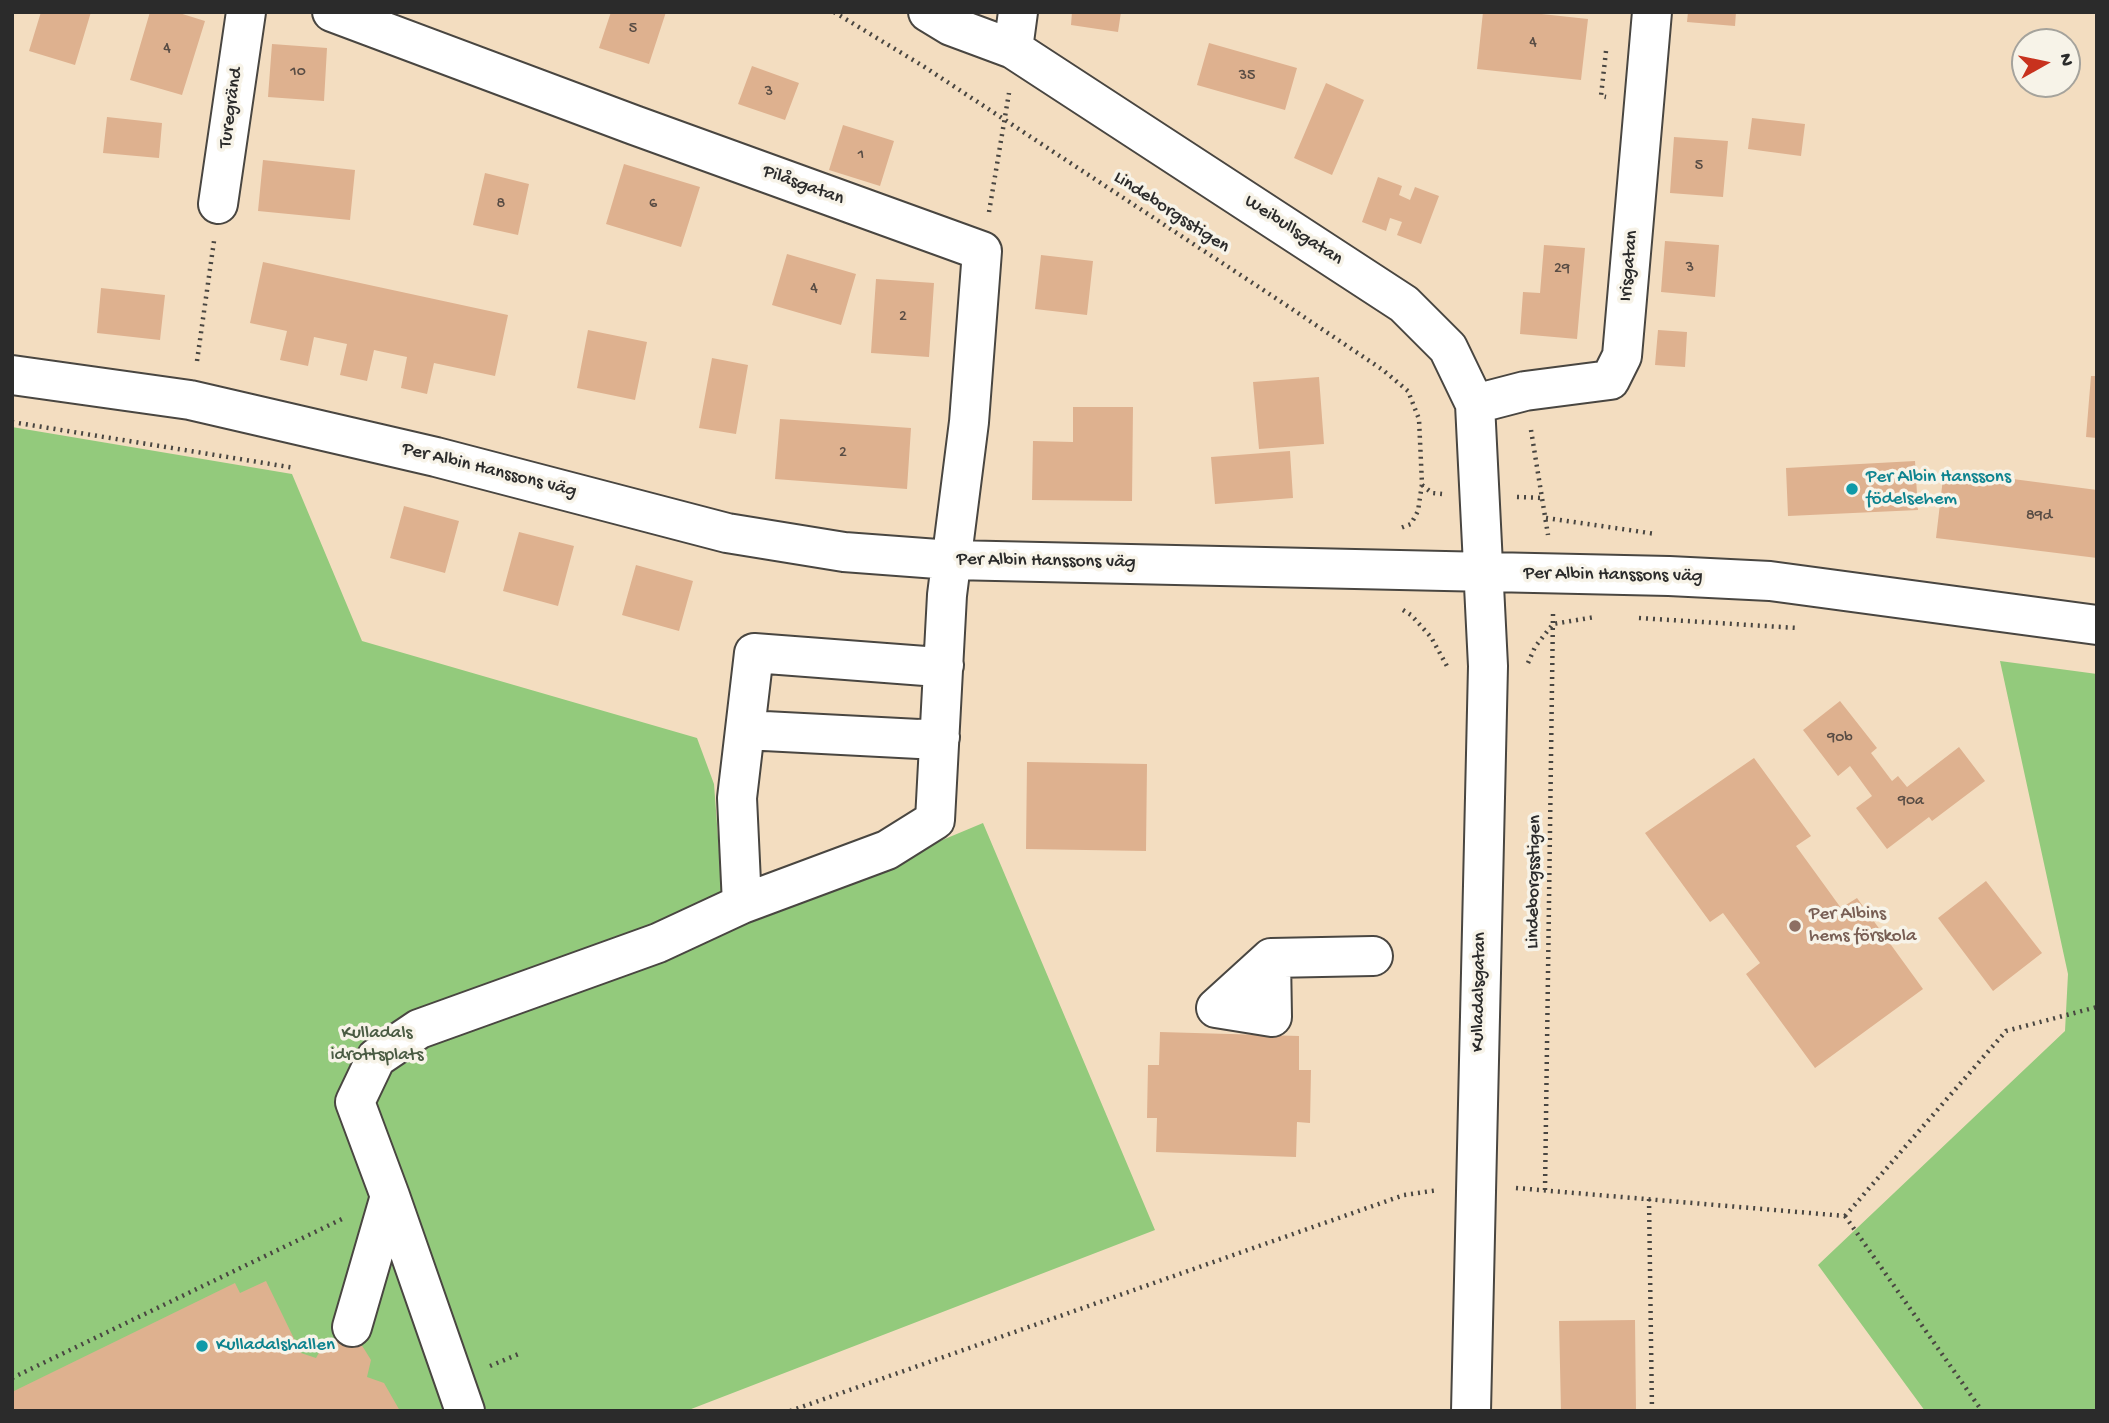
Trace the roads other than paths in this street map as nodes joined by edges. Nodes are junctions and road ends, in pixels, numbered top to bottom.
1 (246, 12) edge
2 (332, 12) edge
3 (928, 12) edge
4 (1018, 12) edge
5 (1652, 12) edge
6 (1013, 49) junction
7 (218, 204) road end
8 (12, 376) edge
9 (1475, 404) junction
10 (951, 560) junction
11 (1485, 574) junction
12 (2097, 625) edge
13 (944, 665) junction
14 (745, 730) junction
15 (940, 737) junction
16 (742, 904) junction
17 (1373, 956) dead end
18 (1271, 958) dead end
19 (390, 1196) junction
20 (352, 1327) dead end
21 (465, 1411) edge
22 (1471, 1411) edge

1 - 7 street, Turegränd
2 - 10 street, Pilåsgatan
3 - 6 street, Weibullsgatan
4 - 6 street
5 - 9 street, Irisgatan
6 - 9 street, Weibullsgatan
8 - 10 street, Per Albin Hanssons väg
9 - 11 street, Weibullsgatan
10 - 11 street, Per Albin Hanssons väg
10 - 13 street
11 - 12 street, Per Albin Hanssons väg
11 - 22 street, Kulladalsgatan
13 - 14 street
13 - 15 street
14 - 15 street
14 - 16 street
15 - 16 street
16 - 19 street
17 - 18 street
19 - 20 street
19 - 21 street

